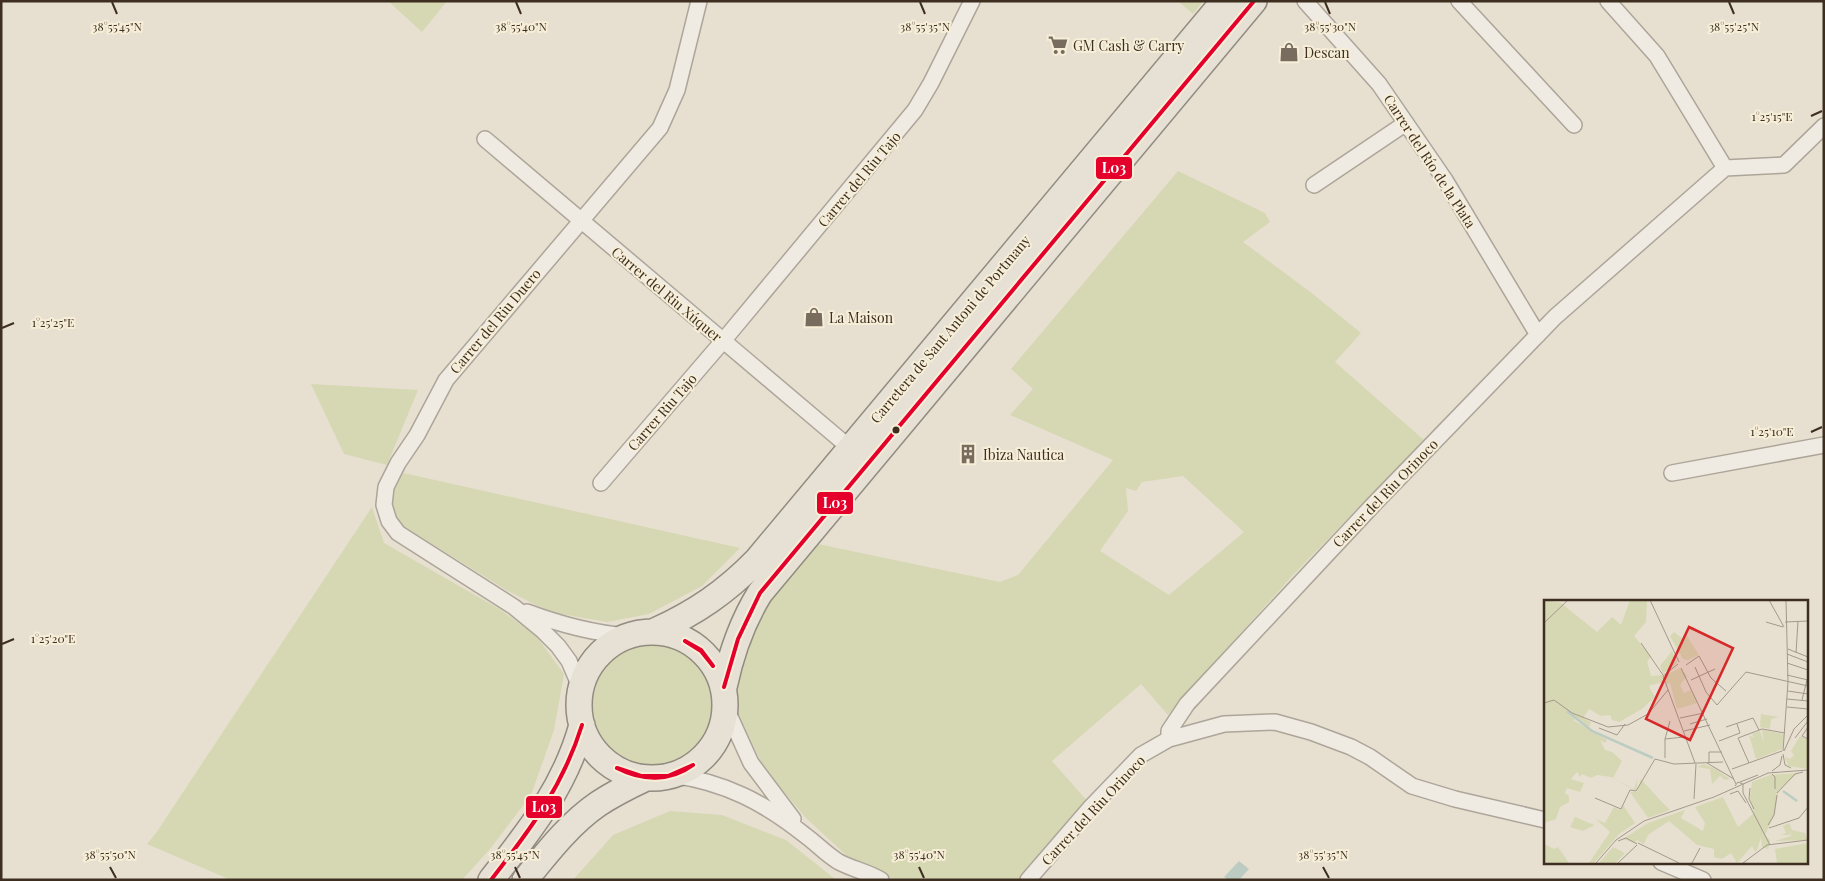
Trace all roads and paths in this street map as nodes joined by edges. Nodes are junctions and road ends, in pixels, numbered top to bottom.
1 (699, 1) edge
2 (972, 1) edge
3 (1224, 1) edge
4 (1254, 1) edge
5 (1304, 1) edge
6 (1459, 1) edge
7 (1608, 1) edge
8 (1406, 122) junction
9 (1574, 125) dead end
10 (1823, 128) edge
11 (485, 139) dead end
12 (1725, 168) junction
13 (1314, 185) dead end
14 (581, 220) junction
15 (1538, 335) junction
16 (723, 341) junction
17 (1824, 445) edge
18 (850, 448) junction
19 (1672, 473) dead end
20 (601, 483) dead end
21 (514, 607) junction
22 (655, 631) junction
23 (627, 636) junction
24 (581, 689) junction
25 (725, 698) junction
26 (582, 725) junction
27 (1169, 739) junction
28 (672, 776) junction
29 (646, 778) junction
30 (1544, 820) edge
31 (807, 836) junction
32 (1666, 864) edge
33 (490, 880) edge
34 (525, 880) edge
35 (881, 880) edge
36 (1028, 880) edge
37 (1704, 880) edge

1 - 14 street, Carrer del Riu Duero
2 - 16 street, Carrer del Riu Tajo
3 - 18 main road, Carretera de Sant Antoni de Portmany
4 - 25 main road, Carretera de Sant Antoni de Portmany
5 - 8 street, Carrer del Río de la Plata
6 - 9 street
7 - 12 street
8 - 13 street
8 - 15 street, Carrer del Río de la Plata
10 - 12 street
11 - 14 street, Carrer del Riu Xúquer
12 - 15 street, Carrer del Riu Orinoco
14 - 16 street, Carrer del Riu Xúquer
14 - 21 street, Carrer del Riu Duero
15 - 27 street, Carrer del Riu Orinoco
16 - 18 street, Carrer del Riu Xúquer
16 - 20 street, Carrer Riu Tajo
17 - 19 street
18 - 22 main road, Carretera de Sant Antoni de Portmany
21 - 23 street
21 - 24 street
22 - 23 main road
22 - 25 main road
23 - 24 main road
24 - 26 main road
25 - 28 main road
25 - 31 street
26 - 29 main road
26 - 33 main road
27 - 30 street
27 - 36 street, Carrer del Riu Orinoco
28 - 29 main road
28 - 31 street
29 - 34 main road
31 - 35 street
32 - 37 street

